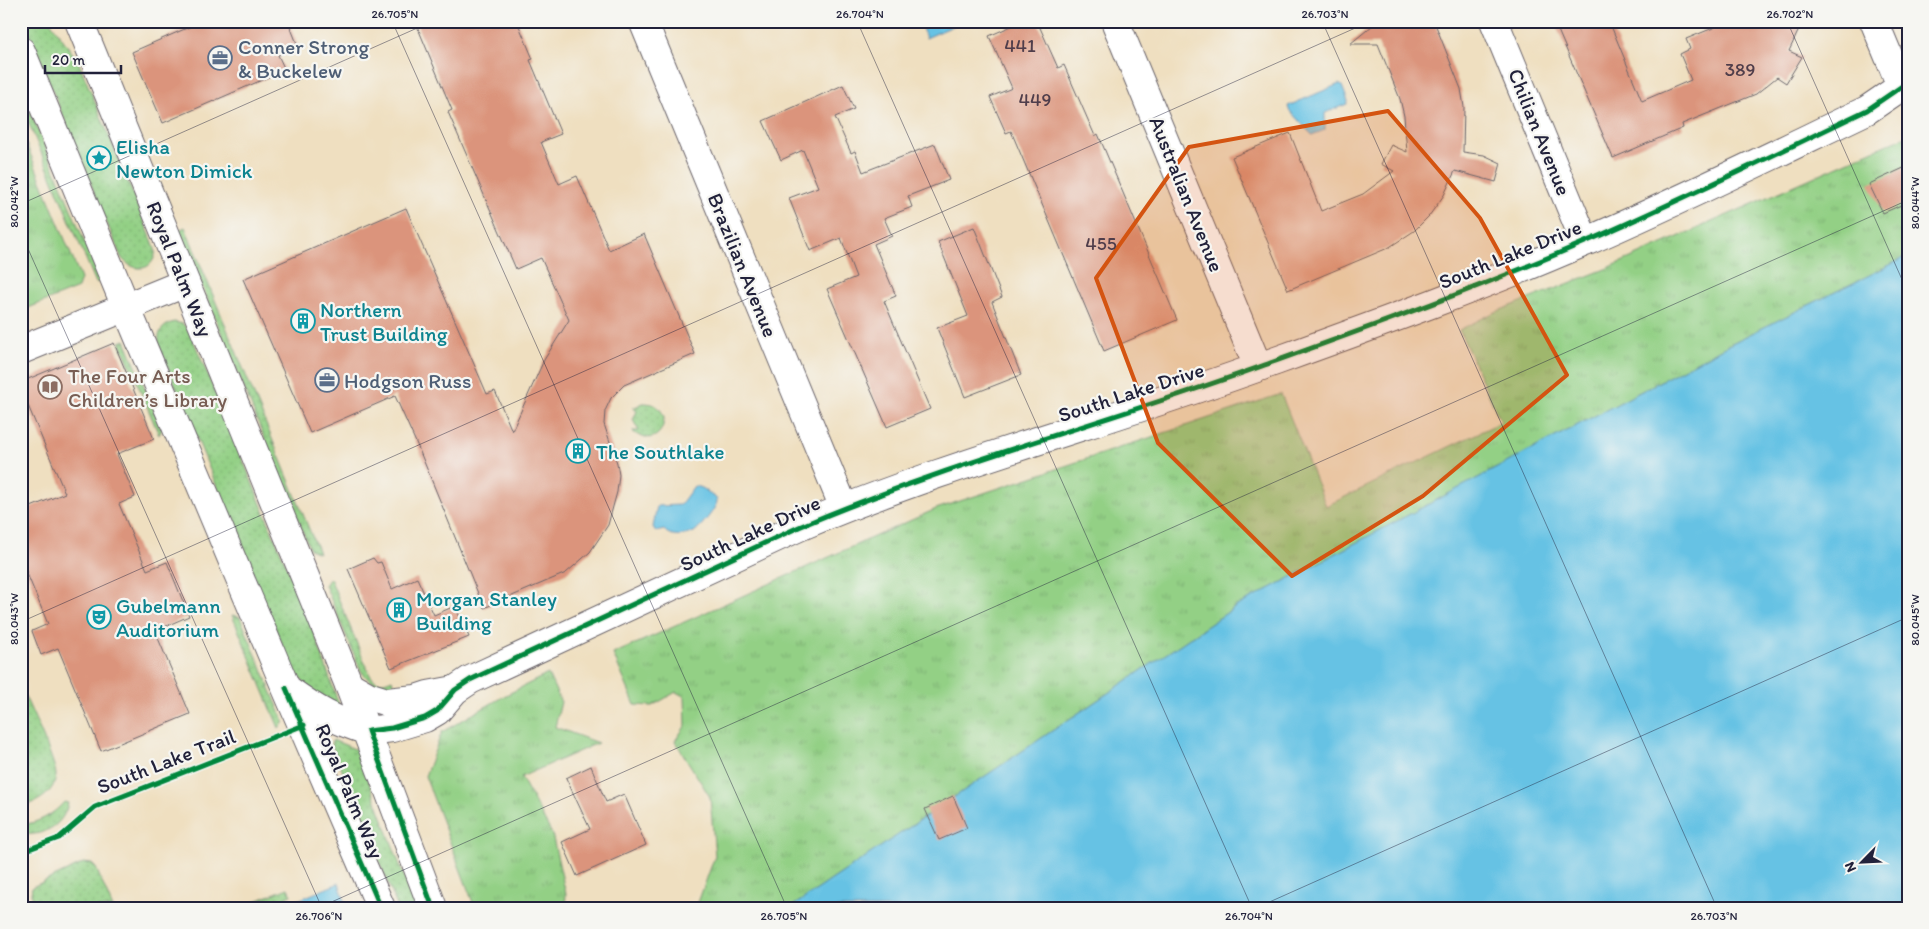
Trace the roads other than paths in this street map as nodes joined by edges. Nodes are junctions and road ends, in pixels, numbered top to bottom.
1 (79, 21) edge
2 (642, 21) edge
3 (1116, 21) edge
4 (1494, 21) edge
5 (1874, 21) edge
6 (21, 50) edge
7 (1904, 84) edge
8 (1585, 242) junction
9 (185, 283) junction
10 (126, 307) junction
11 (21, 350) edge
12 (1258, 367) junction
13 (844, 508) junction
14 (349, 685) junction
15 (286, 688) junction
16 (455, 690) junction
17 (368, 731) junction
18 (381, 908) edge
19 (433, 908) edge

1 - 9 street, Royal Palm Way
2 - 13 street, Brazilian Avenue
3 - 12 street, Australian Avenue
4 - 8 street, Chilian Avenue
5 - 7 street
6 - 10 street, Royal Palm Way
7 - 8 street, South Lake Drive
8 - 12 street, South Lake Drive
9 - 10 street
9 - 14 street, Royal Palm Way
10 - 11 street
10 - 15 street, Royal Palm Way
12 - 13 street, South Lake Drive
13 - 16 street, South Lake Drive
14 - 16 street, South Lake Drive
14 - 17 street, Royal Palm Way
15 - 17 street
15 - 18 street, Royal Palm Way
16 - 17 street, South Lake Drive
17 - 19 street, Royal Palm Way

